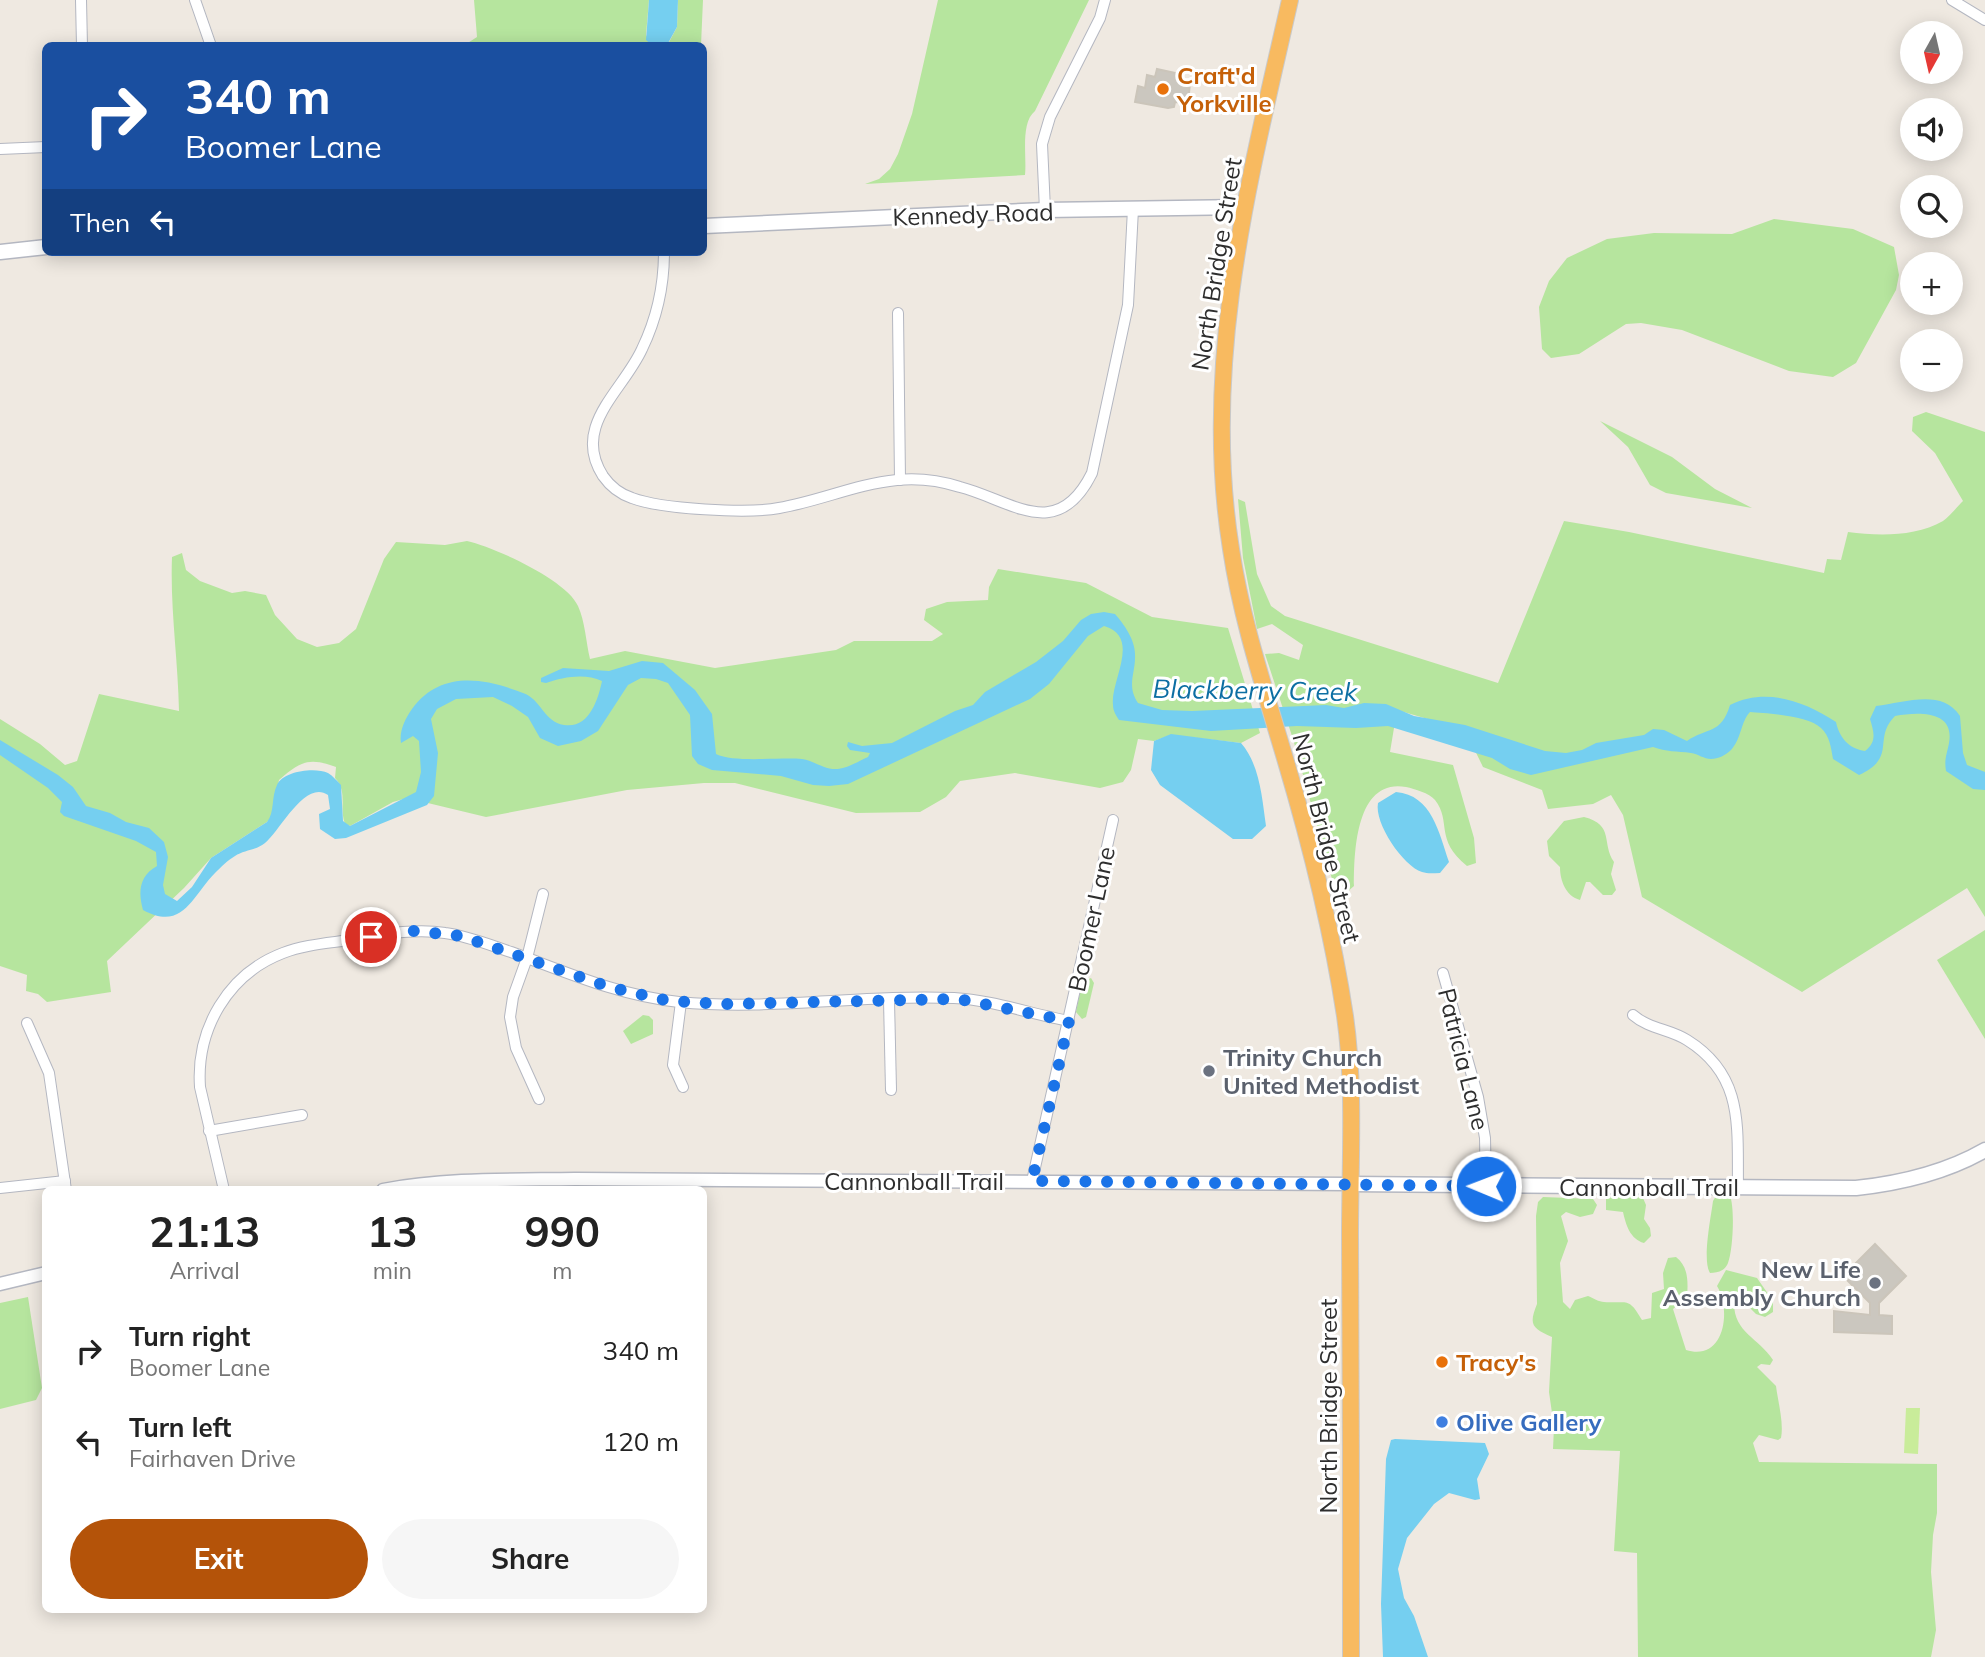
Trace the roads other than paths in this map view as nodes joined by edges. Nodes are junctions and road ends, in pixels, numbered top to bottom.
1 (81, 0) edge
2 (195, 0) edge
3 (1105, 0) edge
4 (1290, 0) edge
5 (1952, 0) edge
6 (1985, 19) edge
7 (82, 42) edge
8 (210, 42) edge
9 (42, 147) edge
10 (0, 149) edge
11 (1244, 207) junction
12 (1133, 209) junction
13 (1045, 210) junction
14 (707, 226) edge
15 (42, 248) edge
16 (0, 253) edge
17 (664, 256) edge
18 (898, 313) dead end
19 (901, 480) junction
20 (1112, 820) dead end
21 (543, 894) dead end
22 (527, 958) junction
23 (1443, 973) dead end
24 (889, 1000) junction
25 (681, 1002) junction
26 (1633, 1015) dead end
27 (1069, 1021) junction
28 (27, 1023) dead end
29 (684, 1087) dead end
30 (891, 1090) dead end
31 (539, 1100) dead end
32 (302, 1115) dead end
33 (209, 1131) junction
34 (1985, 1150) edge
35 (1032, 1181) junction
36 (1350, 1184) junction
37 (65, 1186) edge
38 (223, 1186) edge
39 (403, 1186) edge
40 (1486, 1186) junction
41 (42, 1187) edge
42 (0, 1188) edge
43 (1738, 1188) junction
44 (42, 1274) edge
45 (0, 1284) edge
46 (1352, 1657) edge

1 - 7 street
2 - 8 street
3 - 13 street
4 - 11 highway, North Bridge Street
5 - 6 street
9 - 10 street
11 - 12 main road, Kennedy Road
11 - 36 highway, North Bridge Street
12 - 13 main road, Kennedy Road
12 - 19 street
13 - 14 main road, Kennedy Road
15 - 16 main road
17 - 19 street
18 - 19 street
20 - 27 street, Boomer Lane
21 - 22 street
22 - 25 street
22 - 31 street
22 - 33 street
23 - 40 street, Patricia Lane
24 - 25 street
24 - 27 street
24 - 30 street
25 - 29 street
26 - 43 street
27 - 35 street, Boomer Lane
28 - 37 street
32 - 33 street
33 - 38 street
34 - 43 main road, Cannonball Trail
35 - 36 street, Cannonball Trail
35 - 39 street, Cannonball Trail
36 - 40 main road, Cannonball Trail
36 - 46 highway, North Bridge Street
40 - 43 main road, Cannonball Trail
41 - 42 street
44 - 45 street

